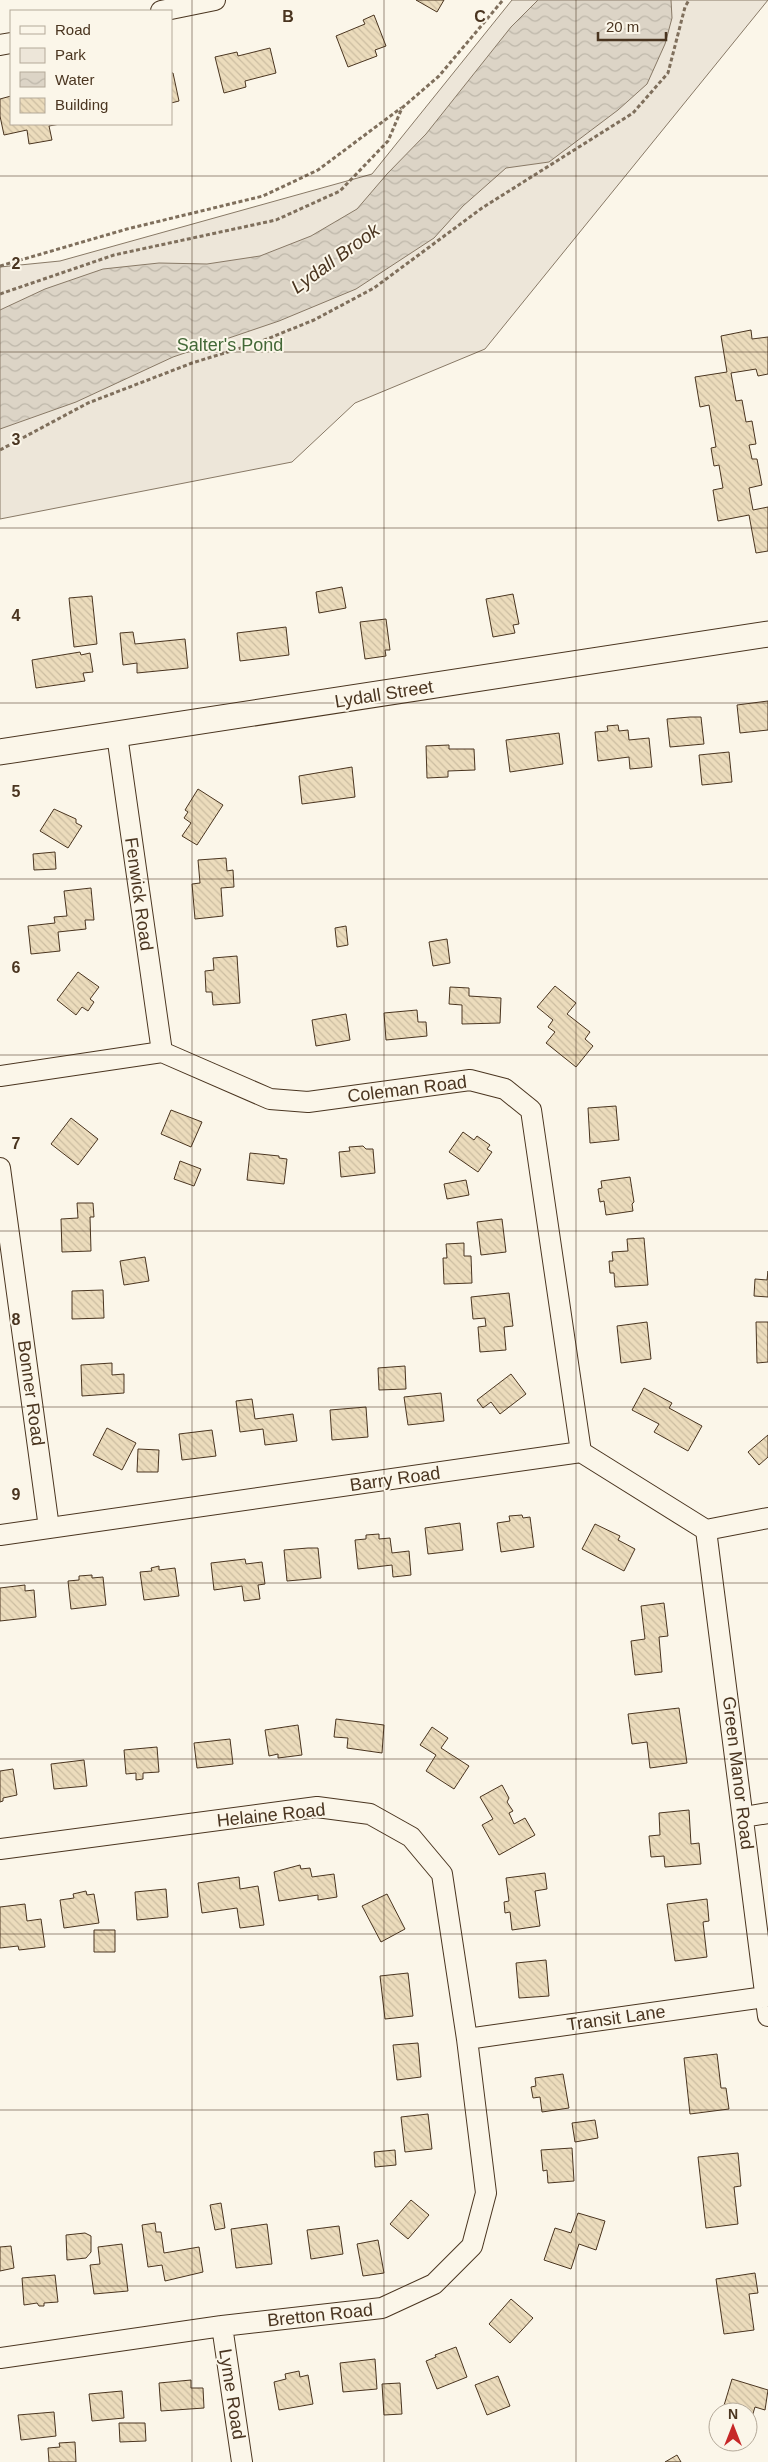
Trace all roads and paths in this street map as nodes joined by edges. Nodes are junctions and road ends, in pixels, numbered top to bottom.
1 (215, 0) edge
2 (503, 0) edge
3 (689, 0) edge
4 (166, 10) edge
5 (402, 108) junction
6 (0, 266) edge
7 (0, 294) edge
8 (0, 450) edge
9 (768, 634) edge
10 (117, 736) junction
11 (0, 752) edge
12 (162, 1052) junction
13 (0, 1076) edge
14 (0, 1168) edge
15 (581, 1452) junction
16 (768, 1518) edge
17 (49, 1528) junction
18 (706, 1530) junction
19 (0, 1535) edge
20 (768, 1814) edge
21 (744, 1817) junction
22 (0, 1849) edge
23 (767, 2007) edge
24 (468, 2040) junction
25 (222, 2326) junction
26 (0, 2358) edge
27 (242, 2462) edge

1 - 4 street
2 - 5 path
3 - 8 path
5 - 6 path
5 - 7 path
9 - 10 street, Lydall Street
10 - 11 street, Lydall Street
10 - 12 street, Fenwick Road
12 - 13 street
12 - 15 street, Coleman Road
14 - 17 street, Bonner Road
15 - 17 street, Barry Road
15 - 18 street
16 - 18 street
17 - 19 street, Barry Road
18 - 21 street, Green Manor Road
20 - 21 street
21 - 23 street, Green Manor Road
22 - 24 street, Helaine Road
23 - 24 street, Transit Lane
24 - 25 street, Bretton Road
25 - 26 street, Bretton Road
25 - 27 street, Lyme Road

